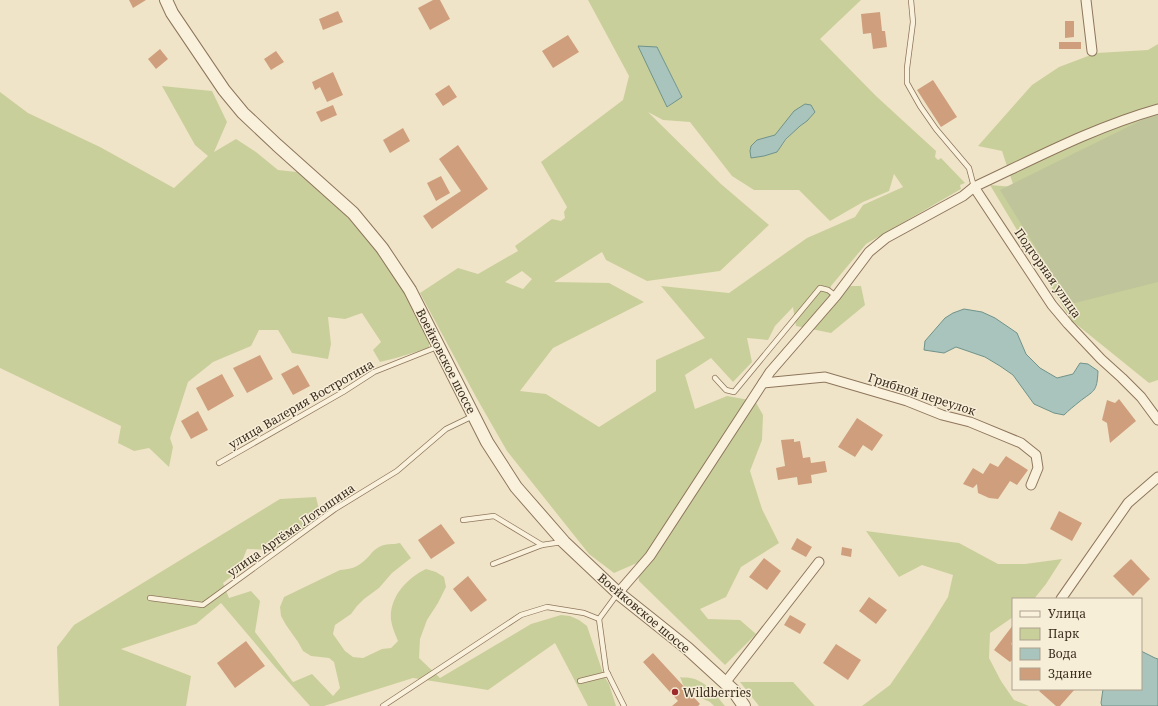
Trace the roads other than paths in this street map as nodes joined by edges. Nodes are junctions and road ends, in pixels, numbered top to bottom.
1 (166, 0) edge
2 (911, 0) edge
3 (1086, 0) edge
4 (1092, 51) dead end
5 (1158, 109) edge
6 (974, 187) junction
7 (836, 296) junction
8 (439, 347) junction
9 (715, 378) dead end
10 (763, 383) junction
11 (473, 416) junction
12 (1158, 420) edge
13 (218, 463) dead end
14 (1158, 477) edge
15 (1031, 485) dead end
16 (463, 520) dead end
17 (564, 542) junction
18 (542, 545) junction
19 (819, 562) dead end
20 (493, 564) dead end
21 (618, 593) junction
22 (150, 598) dead end
23 (1062, 598) edge
24 (599, 619) junction
25 (608, 674) junction
26 (580, 681) dead end
27 (725, 683) junction
28 (383, 706) edge
29 (624, 706) edge
30 (744, 706) edge

1 - 8 street, Воейковское шоссе
2 - 6 lane
3 - 4 street
5 - 6 street
6 - 7 street
6 - 12 street, Подгорная улица
7 - 9 lane
7 - 10 street
8 - 11 street, Воейковское шоссе
8 - 13 lane, улица Валерия Востротина
10 - 15 street, Грибной переулок
10 - 21 street
11 - 17 street, Воейковское шоссе
11 - 22 lane, улица Артёма Лотошина
14 - 23 street
16 - 18 lane
17 - 18 lane
17 - 21 street, Воейковское шоссе
18 - 20 lane
19 - 27 street
21 - 24 lane
21 - 27 street, Воейковское шоссе
24 - 25 lane
24 - 28 lane
25 - 26 lane
25 - 29 lane
27 - 30 street, Воейковское шоссе

